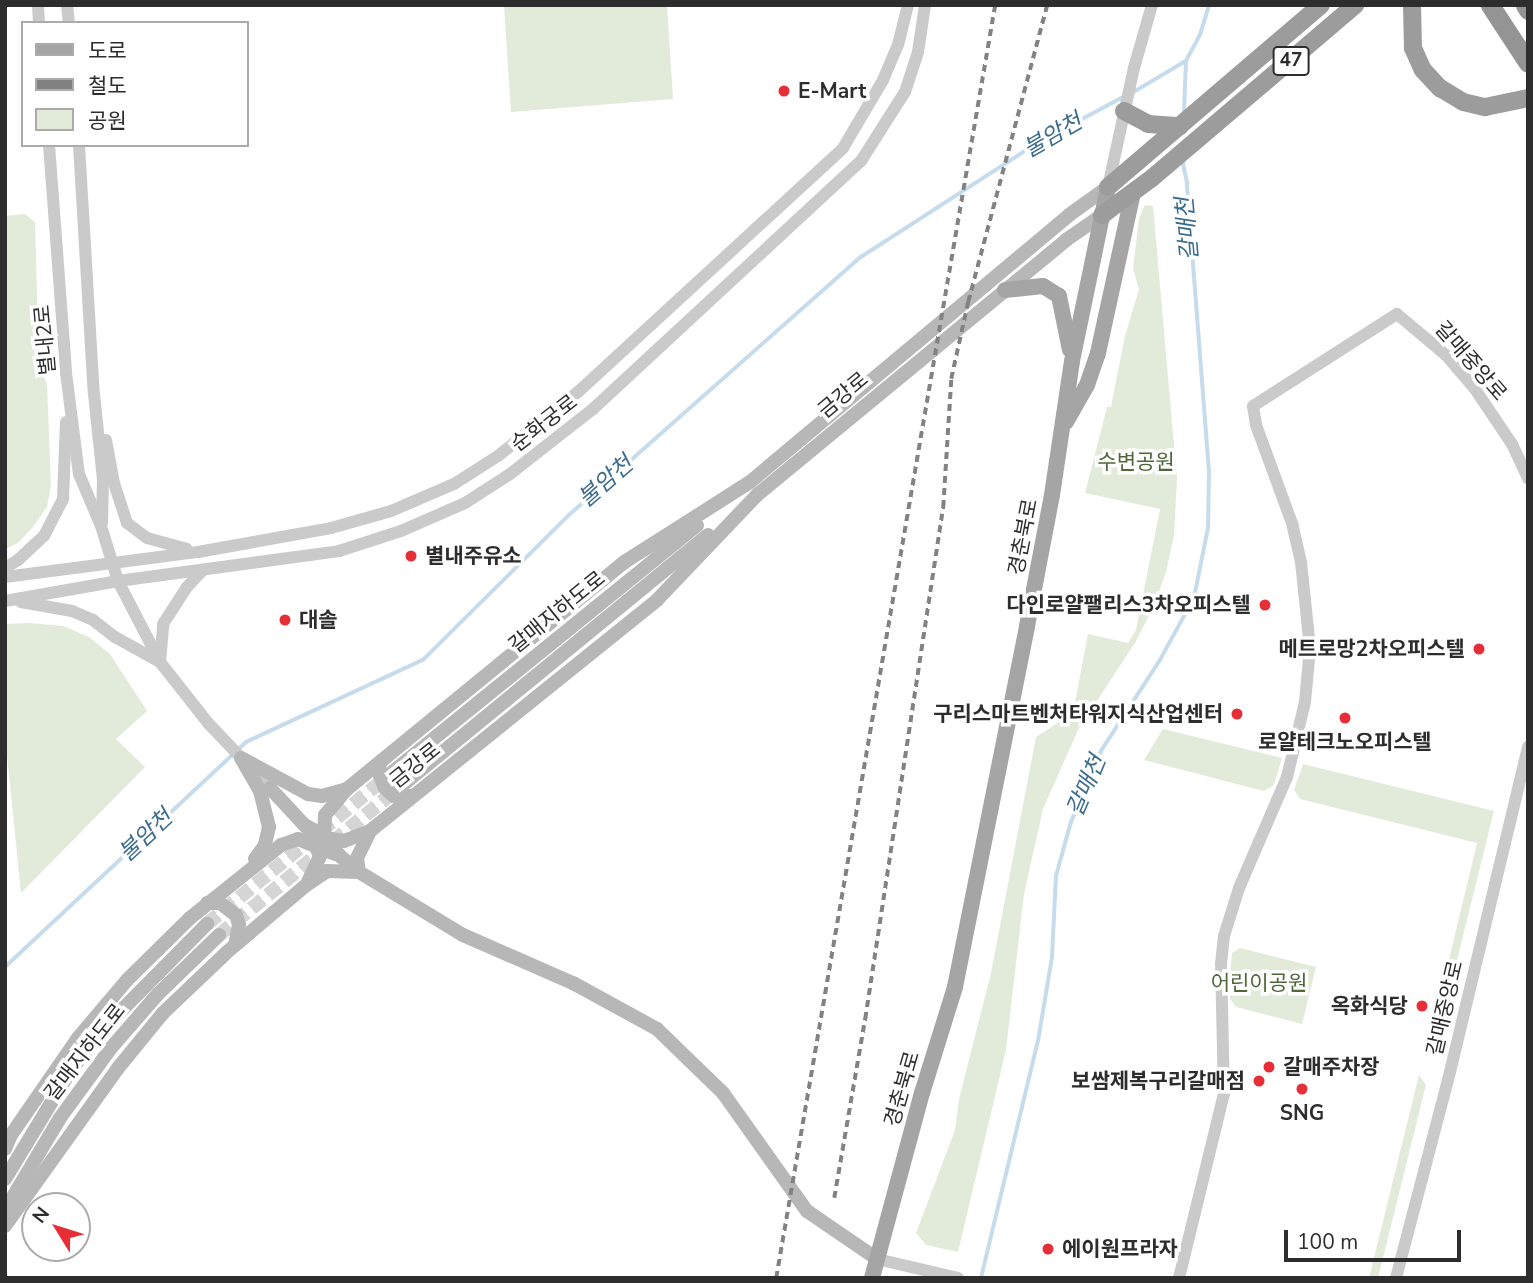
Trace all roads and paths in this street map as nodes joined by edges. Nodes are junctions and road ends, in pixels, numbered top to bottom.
1 (908, 5) edge
2 (925, 5) edge
3 (1152, 5) edge
4 (1321, 5) edge
5 (1355, 5) edge
6 (1412, 5) edge
7 (1490, 5) edge
8 (1525, 5) edge
9 (1528, 10) edge
10 (1528, 63) edge
11 (1528, 98) edge
12 (1124, 111) junction
13 (1180, 126) junction
14 (49, 147) edge
15 (79, 147) edge
16 (1108, 187) junction
17 (1133, 192) junction
18 (1102, 215) junction
19 (1005, 290) junction
20 (1072, 361) junction
21 (66, 373) junction
22 (94, 394) junction
23 (1062, 430) junction
24 (1528, 478) edge
25 (754, 489) junction
26 (102, 526) junction
27 (198, 552) junction
28 (112, 561) junction
29 (5, 568) edge
30 (202, 571) junction
31 (5, 577) edge
32 (118, 581) junction
33 (8, 600) edge
34 (160, 662) junction
35 (1528, 746) edge
36 (242, 758) junction
37 (382, 761) junction
38 (390, 774) tunnel mouth
39 (347, 789) junction
40 (265, 790) junction
41 (406, 791) junction
42 (303, 824) junction
43 (370, 831) junction
44 (321, 841) junction
45 (340, 856) junction
46 (246, 871) junction
47 (359, 872) junction
48 (305, 886) junction
49 (207, 903) junction
50 (207, 924) tunnel mouth
51 (219, 935) tunnel mouth
52 (234, 945) junction
53 (5, 1149) edge
54 (5, 1179) edge
55 (5, 1210) edge
56 (5, 1226) edge
57 (877, 1259) junction
58 (872, 1278) edge
59 (958, 1278) edge
60 (1179, 1278) edge
61 (1396, 1278) edge

1 - 27 street, 순화궁로
2 - 30 street, 순화궁로
3 - 12 street, 경춘북로
4 - 13 highway, 금강로 / 47
5 - 17 highway, 금강로 / 47
6 - 11 highway
7 - 10 highway
8 - 9 highway
12 - 13 highway
12 - 16 street, 경춘북로
13 - 16 highway, 금강로 / 47
14 - 21 street, 별내2로
15 - 22 street, 별내2로
16 - 18 main road, 경춘북로
16 - 25 main road, 금강로
17 - 18 highway, 금강로 / 47
17 - 23 main road
18 - 19 main road, 금강로
18 - 20 main road, 경춘북로
19 - 20 main road
19 - 25 main road, 금강로
20 - 23 main road, 경춘북로
21 - 26 street, 별내2로
21 - 29 street
22 - 26 street, 별내2로
22 - 27 street
23 - 57 main road, 경춘북로
24 - 60 street, 갈매중앙로
25 - 37 main road, 금강로
25 - 38 main road, 갈매지하도로
25 - 41 main road, 금강로
26 - 28 street, 별내2로
27 - 28 street, 순화궁로
28 - 31 street, 순화궁로
28 - 32 street, 별내2로
30 - 32 street, 순화궁로
30 - 34 street
32 - 33 street, 순화궁로
32 - 34 street, 별내2로
33 - 34 street
34 - 36 street, 별내2로
35 - 61 street, 갈매중앙로
36 - 39 main road
36 - 40 main road
37 - 39 main road, 금강로
37 - 41 main road
39 - 44 main road, 금강로
40 - 42 main road
40 - 46 main road
41 - 43 main road, 금강로
42 - 44 main road
42 - 45 main road
43 - 44 main road
43 - 47 main road
44 - 45 main road
44 - 46 main road
44 - 48 main road, 금강로
45 - 47 main road
46 - 49 main road
47 - 48 main road
47 - 57 main road
48 - 52 main road
49 - 52 main road
49 - 53 main road
50 - 54 main road, 갈매지하도로
51 - 55 main road, 갈매지하도로
52 - 56 main road
57 - 58 main road, 경춘북로
57 - 59 street

